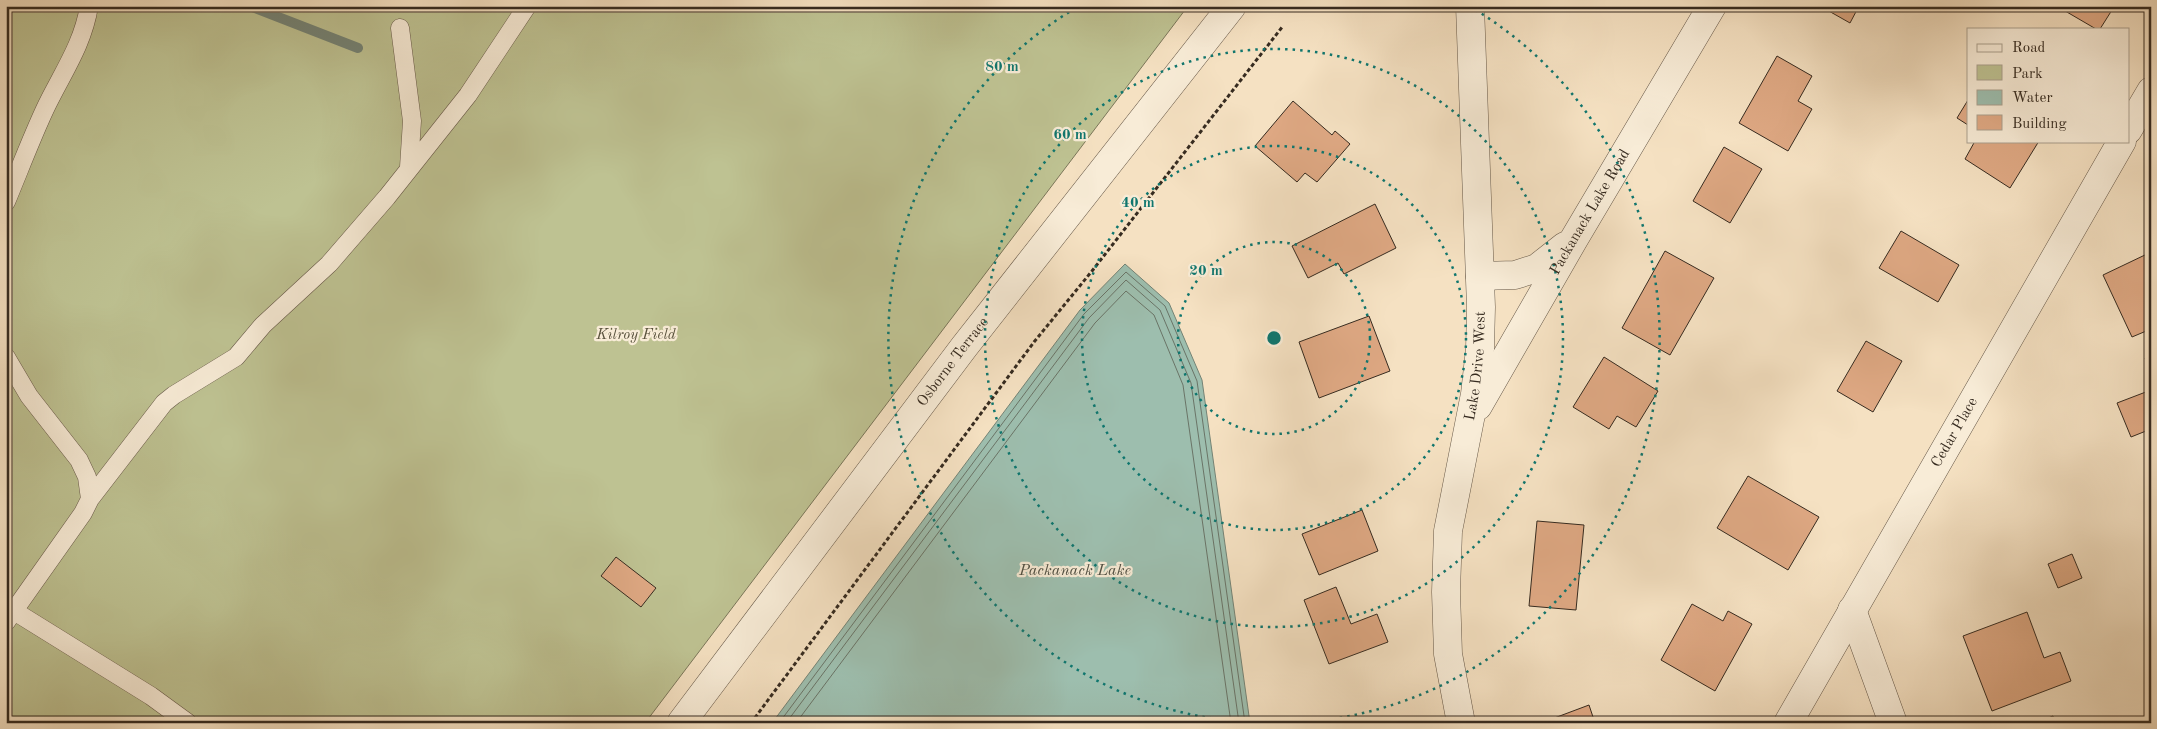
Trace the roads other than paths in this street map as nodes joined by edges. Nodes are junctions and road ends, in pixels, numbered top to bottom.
1 (89, 6) edge
2 (527, 6) edge
3 (1232, 6) edge
4 (1470, 6) edge
5 (1712, 6) edge
6 (400, 28) dead end
7 (2148, 107) edge
8 (2130, 128) edge
9 (2121, 142) edge
10 (409, 167) junction
11 (6, 202) edge
12 (1574, 239) junction
13 (1480, 276) junction
14 (6, 357) edge
15 (1470, 420) junction
16 (90, 500) junction
17 (1852, 610) junction
18 (10, 616) edge
19 (188, 723) edge
20 (681, 723) edge
21 (1461, 723) edge
22 (1788, 723) edge
23 (1893, 723) edge

1 - 11 lane
2 - 10 lane
3 - 20 street, Osborne Terrace
4 - 13 street, Lake Drive West
5 - 12 street, Packanack Lake Road
6 - 10 lane
7 - 8 street
9 - 17 street, Cedar Place
10 - 16 lane
12 - 13 street
12 - 15 street, Packanack Lake Road
13 - 15 street, Lake Drive West
14 - 16 lane
15 - 21 street, Lake Drive West
16 - 18 lane
17 - 22 street, Cedar Place
17 - 23 street
18 - 19 lane

